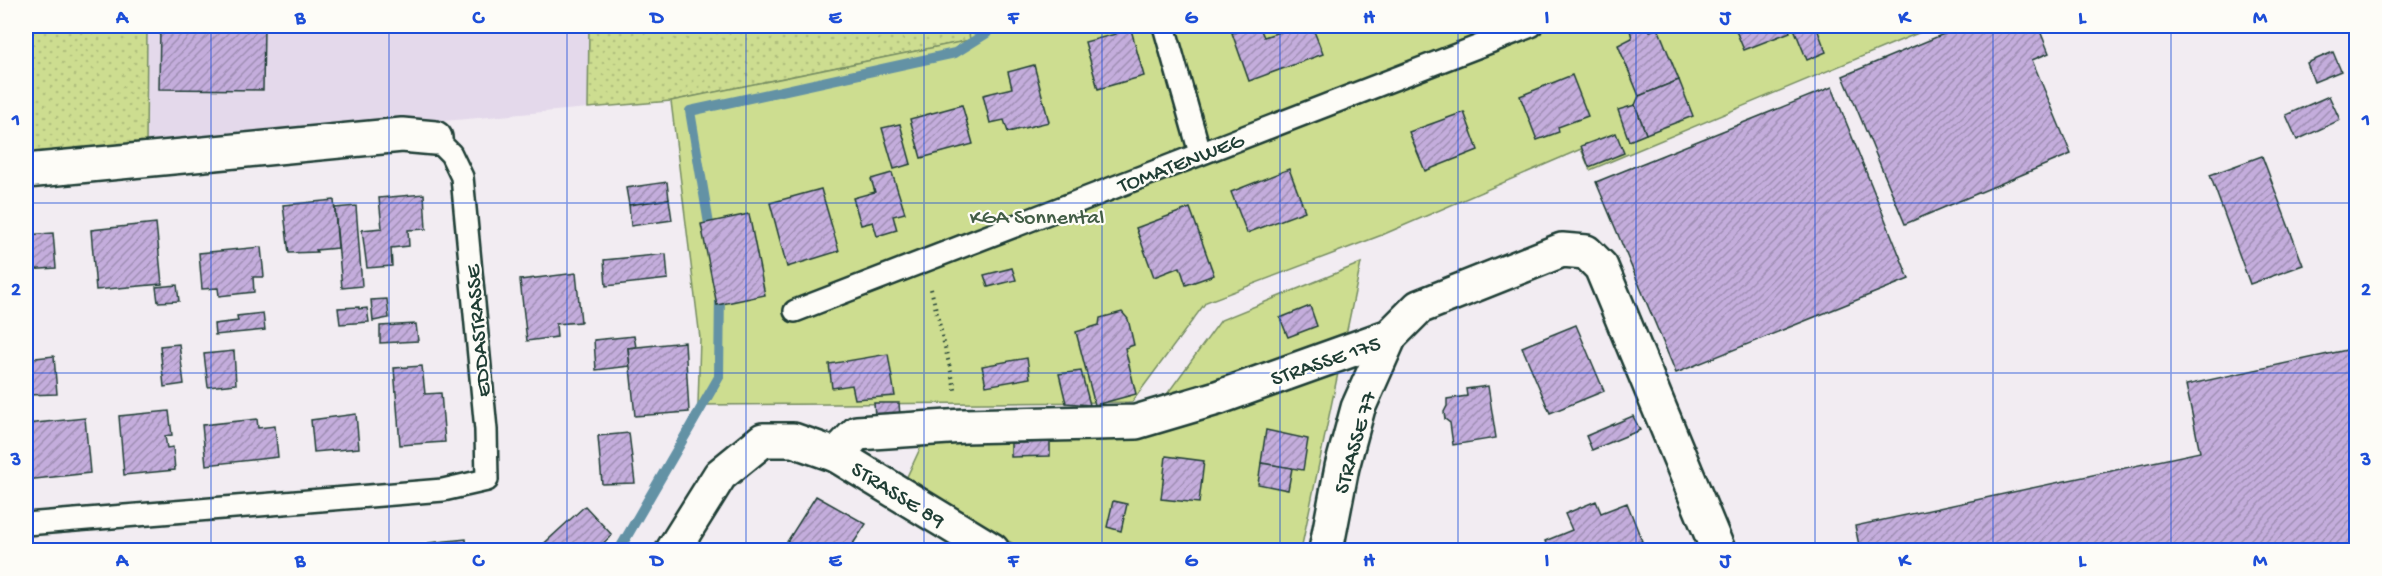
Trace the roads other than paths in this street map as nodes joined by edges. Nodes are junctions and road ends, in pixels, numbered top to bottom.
1 (1164, 26) edge
2 (1531, 26) edge
3 (435, 138) joint
4 (1200, 153) junction
5 (26, 171) edge
6 (795, 311) dead end
7 (1390, 336) junction
8 (836, 455) junction
9 (26, 524) edge
10 (673, 550) edge
11 (992, 550) edge
12 (1326, 550) edge
13 (1718, 550) edge

1 - 4 lane
2 - 4 lane, TOMATENWEG
3 - 5 street, EDDASTRASSE
3 - 9 lane, EDDASTRASSE
4 - 6 lane, TOMATENWEG
7 - 8 street, STRASSE 175
7 - 12 street, STRASSE 77
7 - 13 street, STRASSE 175
8 - 10 street, STRASSE 89
8 - 11 street, STRASSE 89

